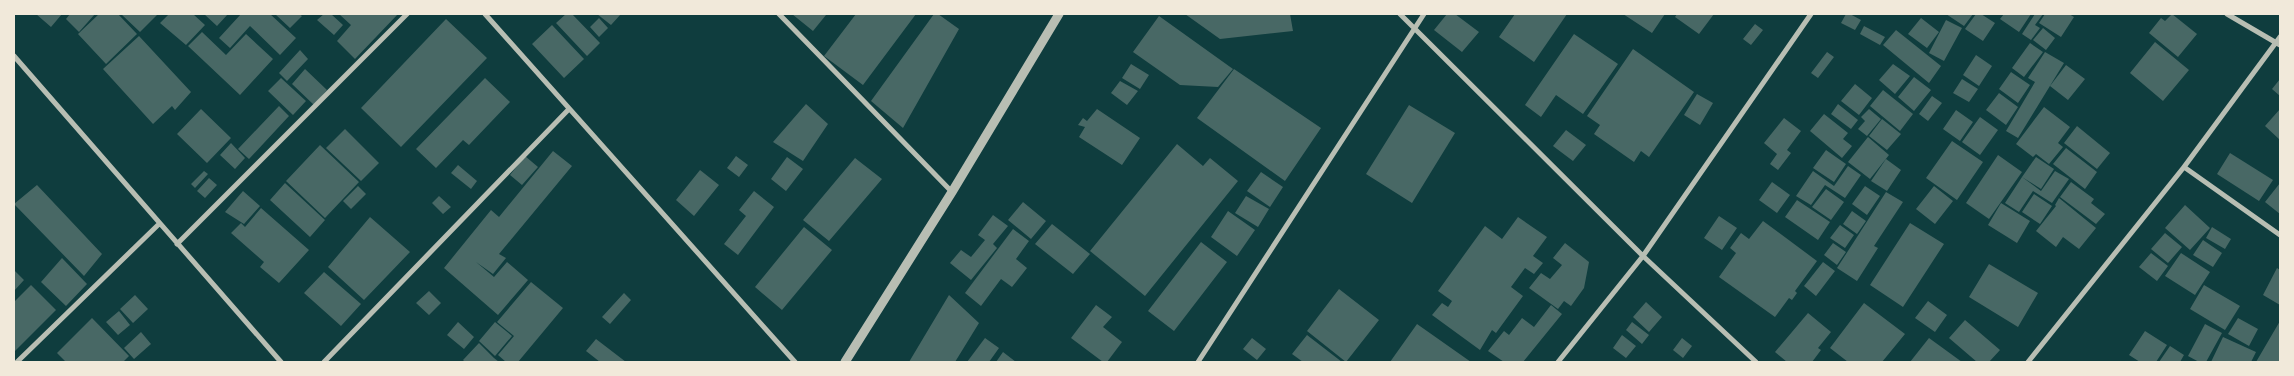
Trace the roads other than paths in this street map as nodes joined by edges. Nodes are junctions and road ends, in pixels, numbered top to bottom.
1 (407, 14) edge
2 (485, 14) edge
3 (779, 14) edge
4 (1059, 14) edge
5 (1400, 14) edge
6 (1424, 14) edge
7 (1811, 14) edge
8 (2227, 14) edge
9 (1414, 28) junction
10 (2280, 37) edge
11 (2278, 44) edge
12 (14, 56) edge
13 (569, 109) junction
14 (2184, 167) junction
15 (952, 192) junction
16 (159, 224) junction
17 (2280, 235) edge
18 (177, 244) junction
19 (1643, 256) junction
20 (17, 362) edge
21 (281, 362) edge
22 (324, 362) edge
23 (795, 362) edge
24 (845, 362) edge
25 (1198, 362) edge
26 (1558, 362) edge
27 (1756, 362) edge
28 (2028, 362) edge

1 - 18 street
2 - 13 street
3 - 15 street
4 - 15 street
5 - 9 street
6 - 9 street
7 - 19 street
8 - 11 street
9 - 19 street
9 - 25 street
10 - 11 street
11 - 14 street
12 - 16 street
13 - 22 street
13 - 23 street
14 - 17 street
14 - 28 street
15 - 24 street
16 - 18 street
16 - 20 street
18 - 21 street
19 - 26 street
19 - 27 street

